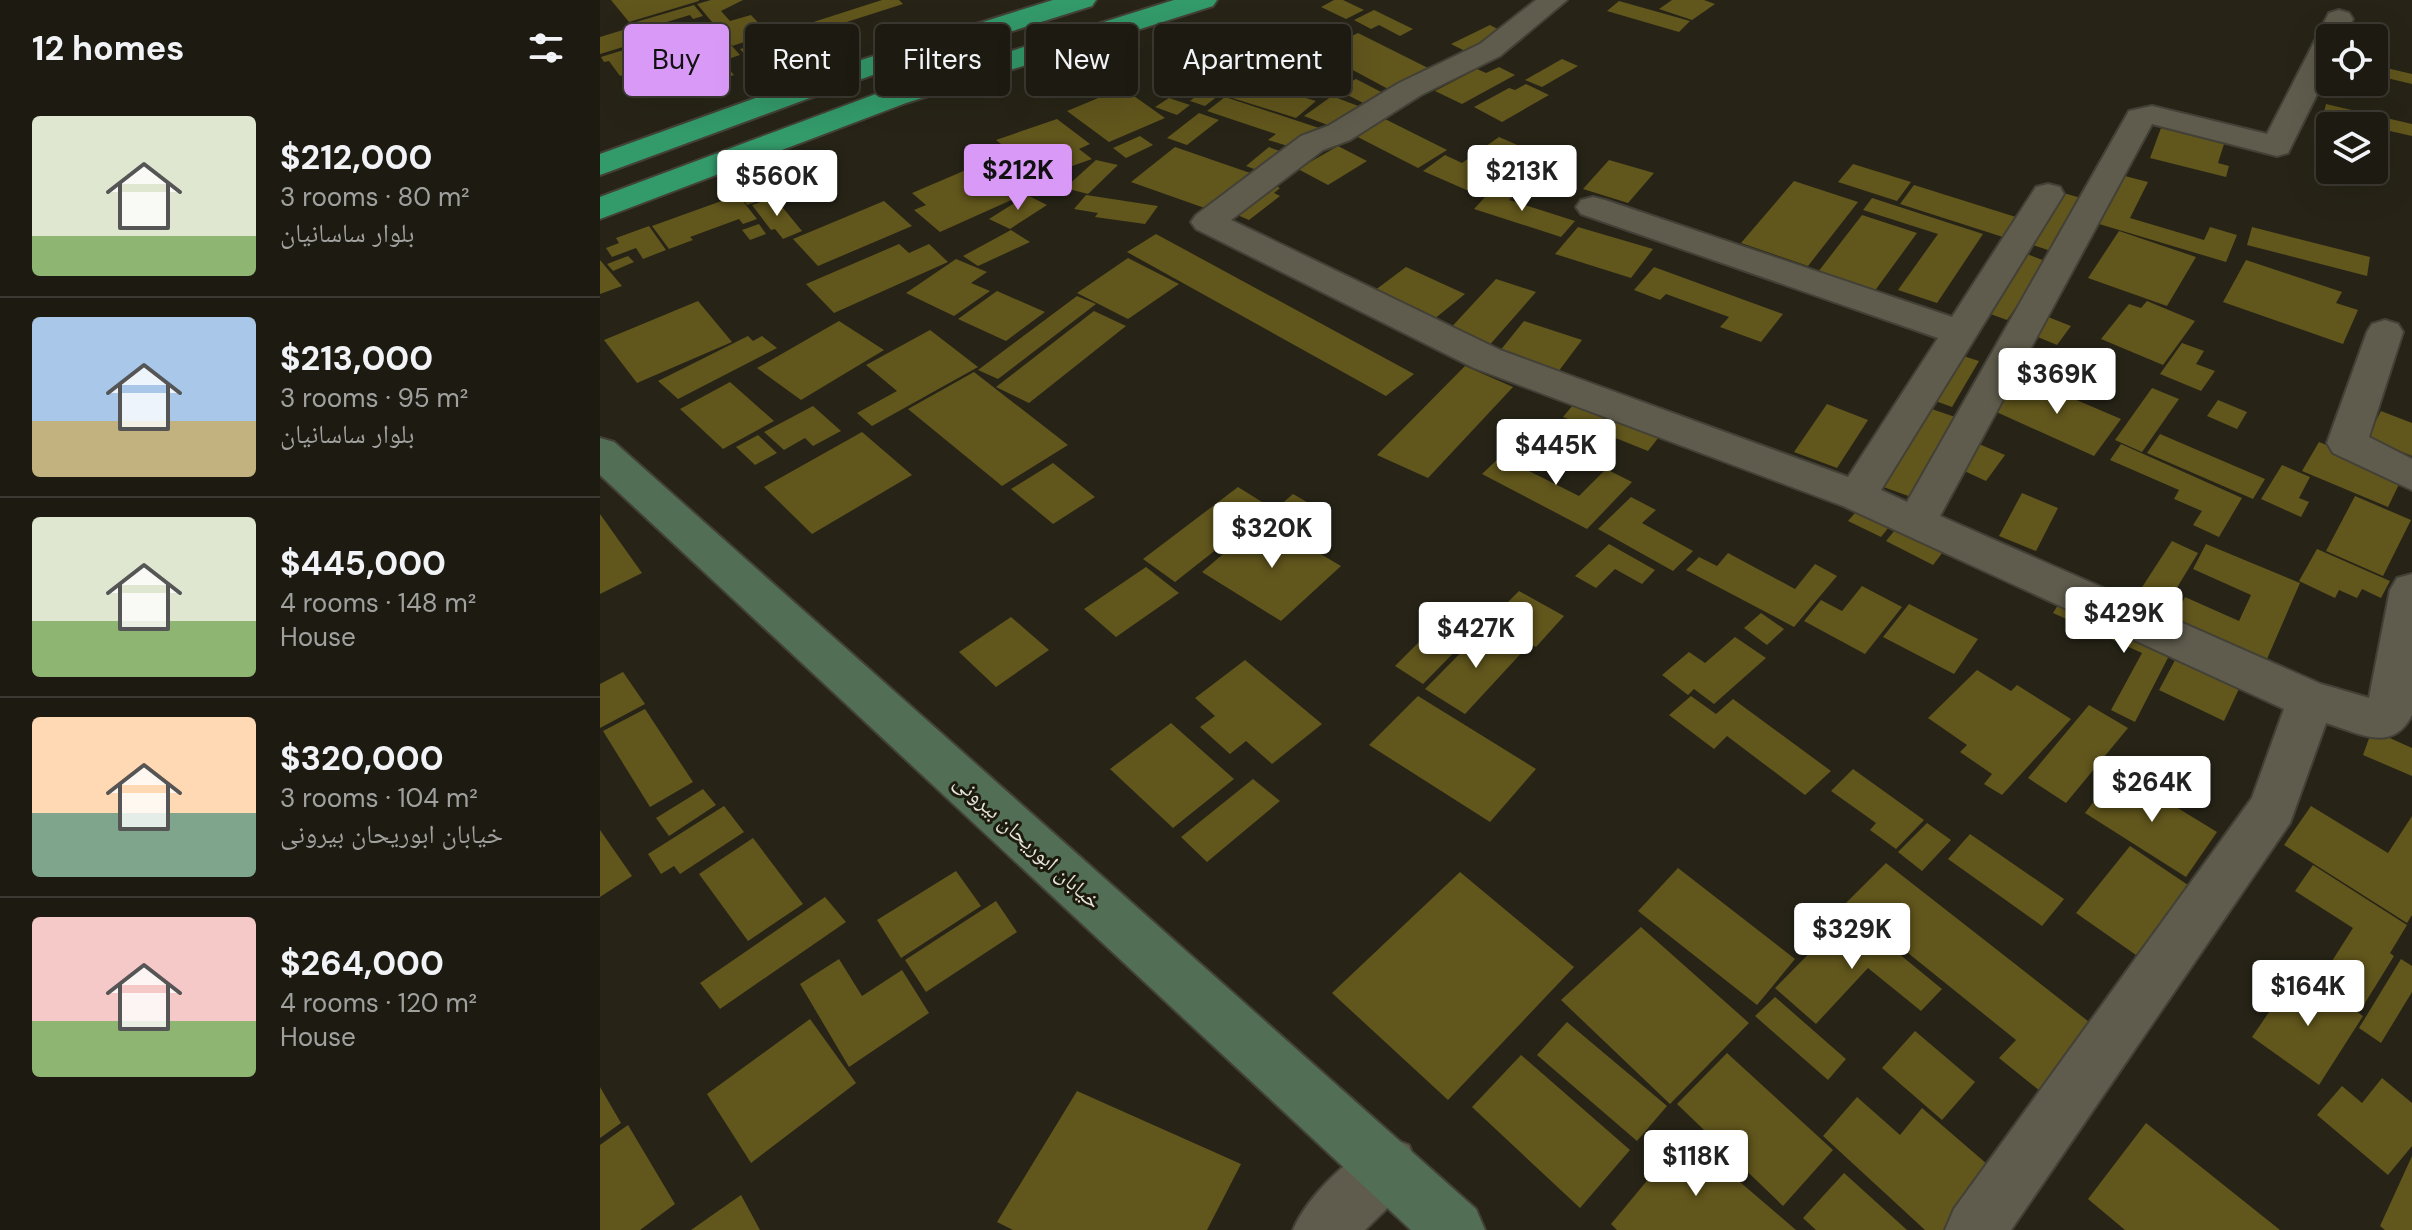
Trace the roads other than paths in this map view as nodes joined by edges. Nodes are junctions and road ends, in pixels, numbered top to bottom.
1 (1082, 0) edge
2 (1203, 0) edge
3 (1553, 0) edge
4 (2339, 19) dead end
5 (600, 165) edge
6 (2048, 194) dead end
7 (1593, 207) dead end
8 (600, 209) edge
9 (2385, 332) dead end
10 (1960, 333) junction
11 (600, 452) edge
12 (2412, 476) edge
13 (1857, 496) junction
14 (1916, 523) junction
15 (2412, 590) edge
16 (2310, 700) junction
17 (1388, 1166) junction
18 (1323, 1230) edge
19 (1455, 1230) edge
20 (1975, 1230) edge

1 - 5 highway
2 - 8 highway
3 - 13 street
4 - 14 street
6 - 10 street
7 - 10 street
9 - 12 street
10 - 13 street
11 - 17 street, خیابان ابوریحان بیرونی
13 - 14 street
14 - 16 street
15 - 16 street
16 - 20 street
17 - 18 street
17 - 19 street, خیابان ابوریحان بیرونی

